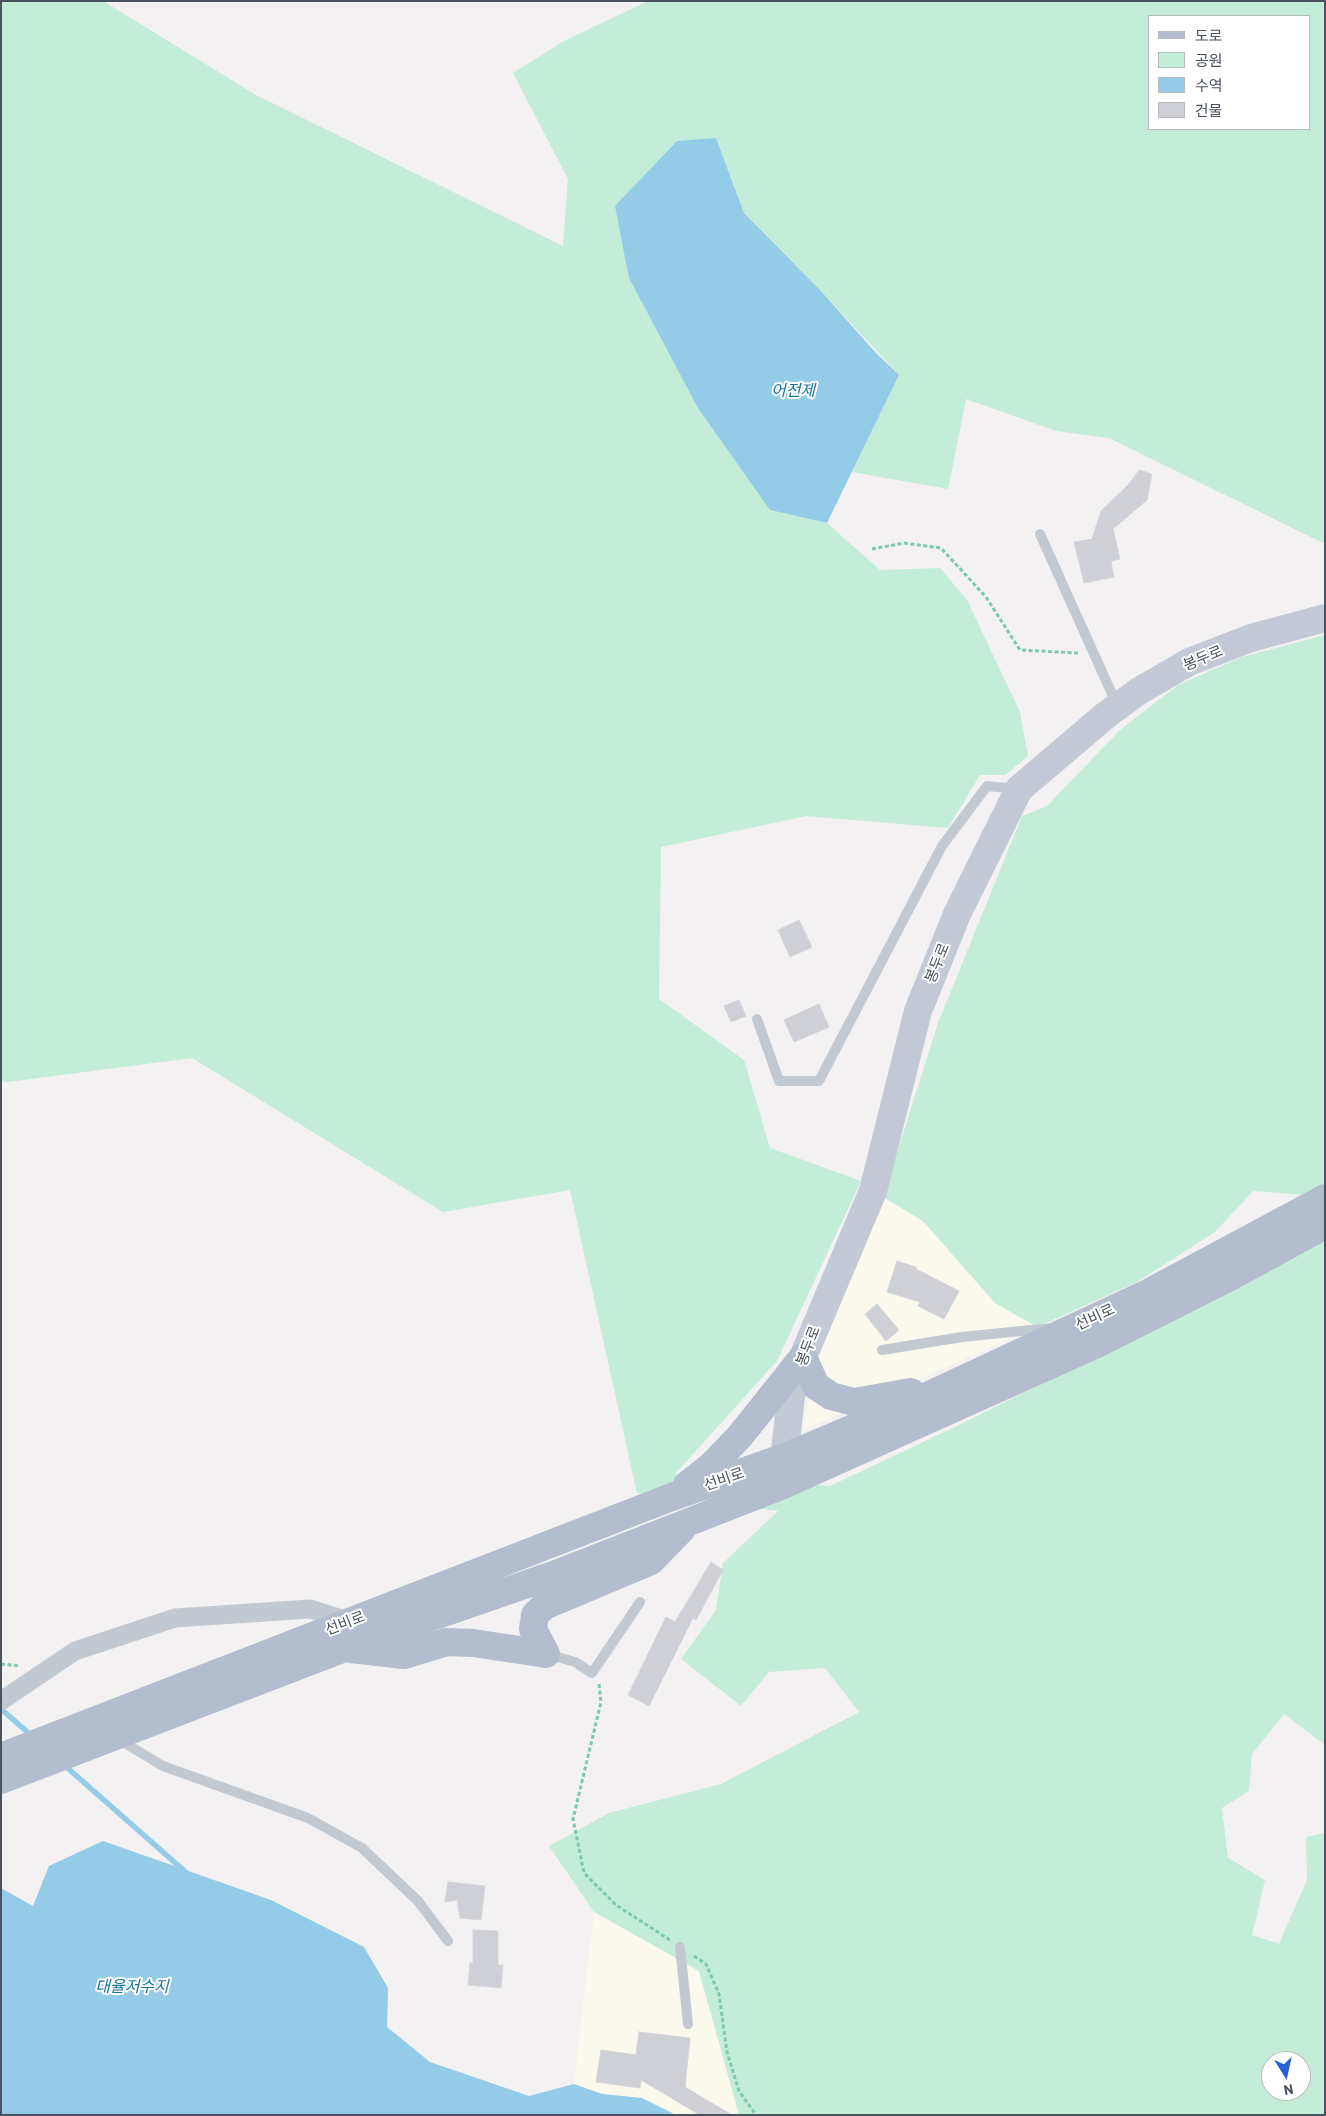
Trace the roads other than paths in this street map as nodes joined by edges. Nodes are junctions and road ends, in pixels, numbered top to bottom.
1 (1040, 534) dead end
2 (1325, 618) edge
3 (1118, 706) junction
4 (1019, 789) junction
5 (757, 1019) dead end
6 (1325, 1198) edge
7 (1325, 1224) edge
8 (1080, 1324) junction
9 (882, 1350) dead end
10 (803, 1357) junction
11 (963, 1379) junction
12 (785, 1457) junction
13 (781, 1486) junction
14 (669, 1498) junction
15 (690, 1522) junction
16 (640, 1602) dead end
17 (348, 1621) junction
18 (344, 1648) junction
19 (546, 1654) junction
20 (1, 1701) edge
21 (109, 1727) junction
22 (1, 1757) edge
23 (1, 1780) edge
24 (448, 1941) dead end
25 (680, 1947) road end
26 (688, 2024) dead end

1 - 3 lane
2 - 3 main road, 봉두로
3 - 4 main road, 봉두로
4 - 5 lane
4 - 10 main road, 봉두로
6 - 8 main road, 선비로
7 - 13 main road, 선비로
8 - 9 lane
8 - 11 main road, 선비로
10 - 11 main road
10 - 12 main road, 봉두로
10 - 14 main road
11 - 12 main road, 선비로
12 - 13 main road, 봉두로
12 - 14 main road, 선비로
13 - 15 main road, 선비로
14 - 17 main road, 선비로
15 - 18 main road, 선비로
15 - 19 main road
16 - 19 lane
17 - 20 street
17 - 21 main road, 선비로
18 - 19 main road
18 - 21 main road, 선비로
21 - 22 main road
21 - 23 main road
21 - 24 lane
25 - 26 lane

